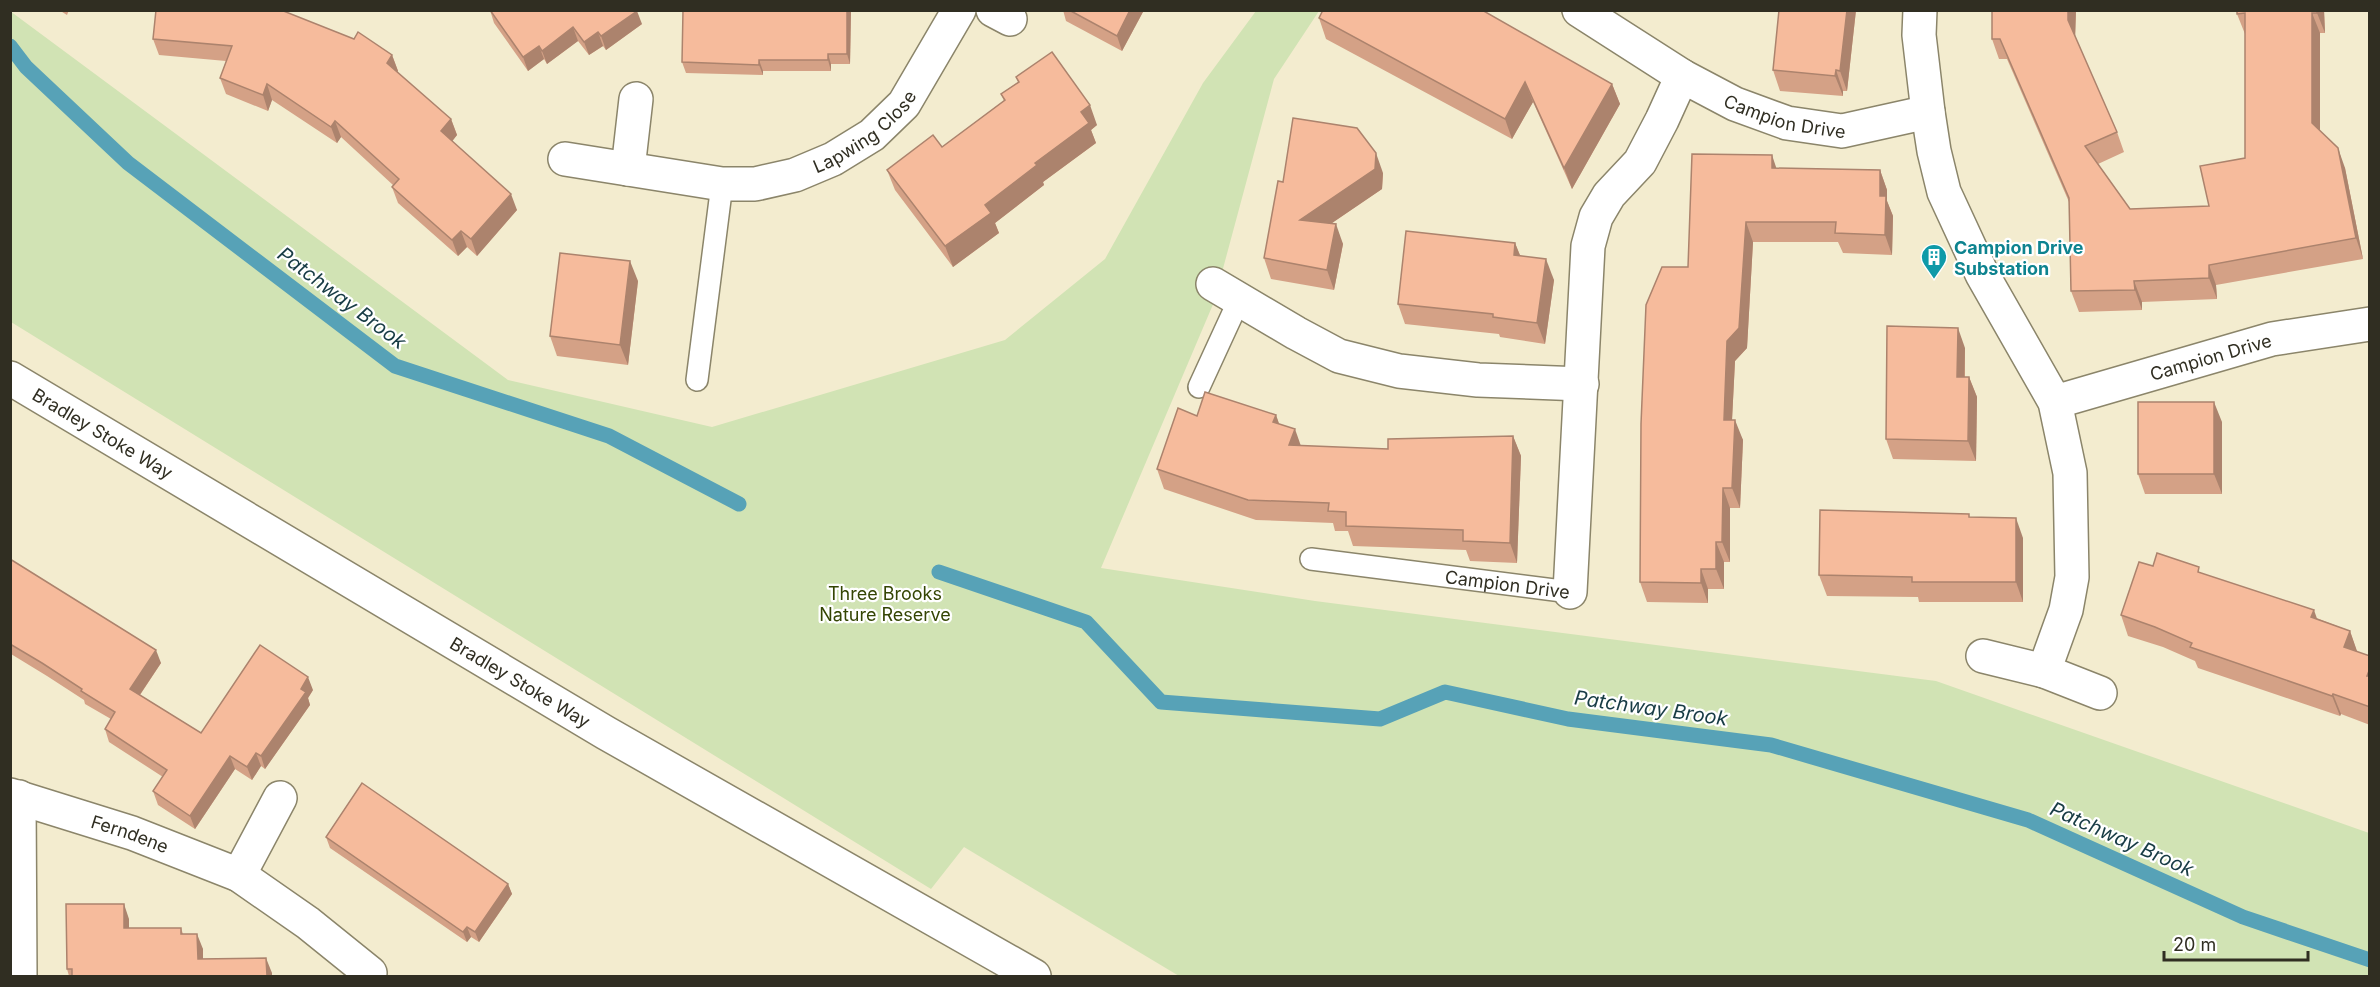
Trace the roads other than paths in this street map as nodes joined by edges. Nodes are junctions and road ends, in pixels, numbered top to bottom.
1 (959, 10) edge
2 (1579, 10) edge
3 (1920, 10) edge
4 (1682, 76) junction
5 (636, 99) dead end
6 (1928, 112) junction
7 (566, 159) dead end
8 (628, 169) junction
9 (722, 184) junction
10 (1226, 292) joint
11 (2370, 324) edge
12 (10, 378) edge
13 (697, 380) dead end
14 (1582, 384) junction
15 (1199, 387) dead end
16 (2055, 402) junction
17 (1311, 559) dead end
18 (1570, 592) joint
19 (1983, 657) dead end
20 (2044, 671) junction
21 (2100, 693) dead end
22 (15, 796) edge
23 (280, 798) dead end
24 (238, 875) junction
25 (370, 973) dead end
26 (20, 976) edge
27 (1034, 976) edge

1 - 9 street, Lapwing Close
2 - 4 street, Campion Drive
3 - 6 street
4 - 6 street, Campion Drive
4 - 14 street, Campion Drive
5 - 8 street
6 - 16 street
7 - 8 street, Lapwing Close
8 - 9 street, Lapwing Close
9 - 13 lane
10 - 14 street
10 - 15 lane
11 - 16 street, Campion Drive
12 - 27 street, Bradley Stoke Way
14 - 18 street, Campion Drive
16 - 20 street
17 - 18 lane, Campion Drive
19 - 20 street
20 - 21 street
22 - 24 street, Ferndene
22 - 26 street, Ferndene
23 - 24 street
24 - 25 street, Ferndene

